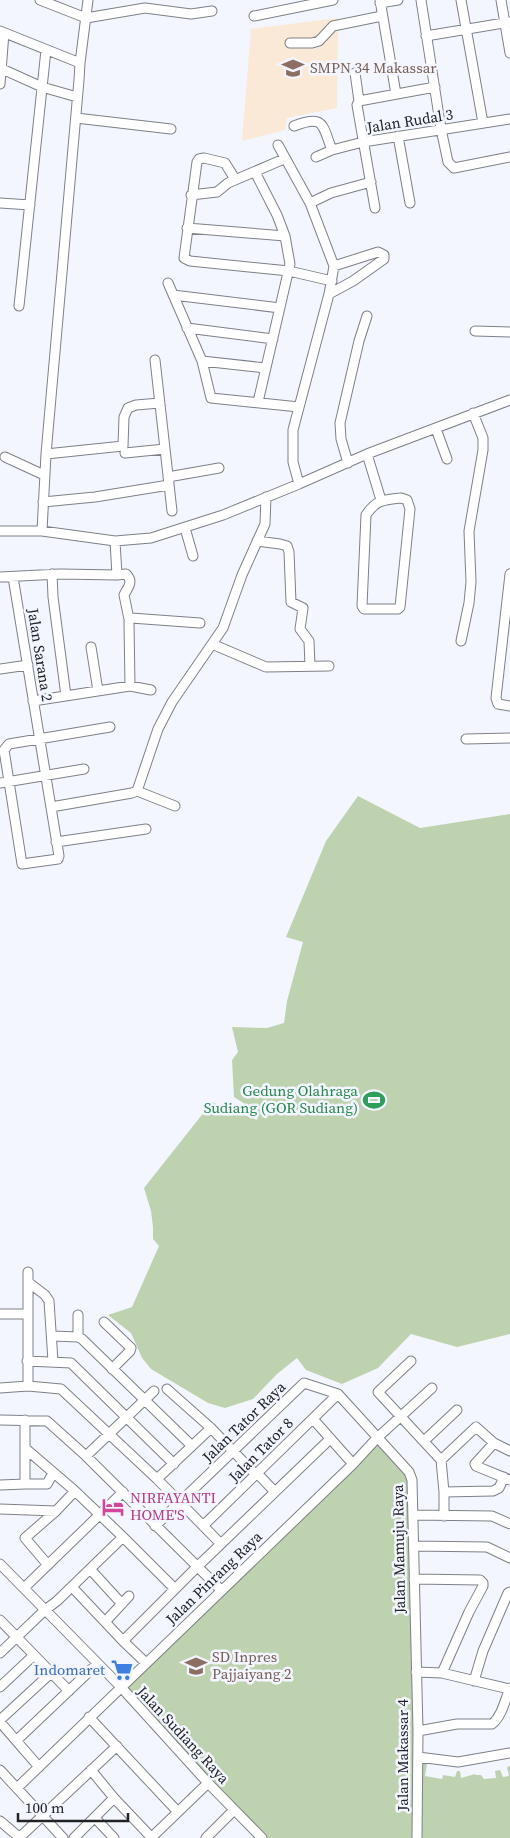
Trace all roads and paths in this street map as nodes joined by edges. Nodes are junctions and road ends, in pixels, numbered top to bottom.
1 (40, 0) edge
2 (88, 0) edge
3 (333, 0) edge
4 (398, 0) edge
5 (421, 0) edge
6 (461, 0) edge
7 (501, 0) edge
8 (380, 2) edge
9 (212, 11) dead end
10 (254, 16) dead end
11 (382, 16) junction
12 (86, 18) junction
13 (508, 22) edge
14 (466, 29) junction
15 (2, 32) edge
16 (426, 36) junction
17 (290, 43) dead end
18 (46, 50) junction
19 (510, 53) edge
20 (80, 63) junction
21 (1, 68) edge
22 (355, 73) dead end
23 (0, 84) edge
24 (42, 87) junction
25 (435, 87) junction
26 (396, 94) junction
27 (77, 97) junction
28 (359, 101) junction
29 (76, 118) junction
30 (510, 119) edge
31 (483, 123) junction
32 (294, 126) dead end
33 (172, 129) dead end
34 (441, 130) junction
35 (398, 136) junction
36 (363, 142) junction
37 (278, 145) dead end
38 (332, 150) junction
39 (316, 157) dead end
40 (510, 157) edge
41 (284, 159) junction
42 (255, 172) junction
43 (235, 179) junction
44 (371, 182) junction
45 (191, 195) junction
46 (0, 203) edge
47 (310, 203) junction
48 (410, 203) dead end
49 (30, 205) junction
50 (375, 208) dead end
51 (187, 228) junction
52 (285, 236) junction
53 (334, 266) junction
54 (289, 271) junction
55 (332, 281) junction
56 (168, 283) dead end
57 (329, 294) junction
58 (173, 295) junction
59 (19, 306) dead end
60 (280, 308) junction
61 (367, 316) dead end
62 (187, 328) junction
63 (475, 331) dead end
64 (510, 332) edge
65 (273, 339) junction
66 (155, 360) dead end
67 (202, 361) junction
68 (266, 368) junction
69 (510, 400) edge
70 (258, 402) junction
71 (160, 403) junction
72 (299, 407) junction
73 (473, 413) junction
74 (436, 429) junction
75 (165, 449) junction
76 (125, 453) dead end
77 (46, 454) junction
78 (367, 454) junction
79 (5, 456) dead end
80 (447, 459) dead end
81 (348, 463) junction
82 (219, 468) dead end
83 (44, 474) junction
84 (168, 481) junction
85 (299, 484) junction
86 (266, 497) junction
87 (381, 500) junction
88 (43, 502) junction
89 (172, 511) dead end
90 (185, 528) junction
91 (0, 531) edge
92 (42, 531) junction
93 (115, 541) junction
94 (257, 542) junction
95 (193, 556) dead end
96 (52, 574) junction
97 (510, 574) edge
98 (117, 575) junction
99 (0, 577) edge
100 (13, 577) junction
101 (129, 619) junction
102 (200, 623) dead end
103 (461, 641) dead end
104 (212, 644) junction
105 (91, 646) dead end
106 (28, 665) junction
107 (310, 666) junction
108 (329, 666) dead end
109 (0, 669) edge
110 (130, 686) junction
111 (151, 690) dead end
112 (98, 691) junction
113 (66, 696) junction
114 (33, 701) junction
115 (510, 706) edge
116 (110, 727) dead end
117 (40, 738) junction
118 (510, 738) edge
119 (466, 739) dead end
120 (84, 770) dead end
121 (46, 774) junction
122 (4, 782) edge
123 (137, 791) junction
124 (175, 806) dead end
125 (51, 807) junction
126 (146, 829) dead end
127 (56, 842) junction
128 (28, 1272) dead end
129 (28, 1282) junction
130 (0, 1314) edge
131 (28, 1314) junction
132 (78, 1315) dead end
133 (104, 1322) dead end
134 (52, 1336) junction
135 (78, 1336) junction
136 (27, 1361) junction
137 (53, 1361) junction
138 (411, 1361) dead end
139 (112, 1368) junction
140 (28, 1386) junction
141 (0, 1388) edge
142 (432, 1388) dead end
143 (167, 1389) dead end
144 (154, 1390) dead end
145 (338, 1394) junction
146 (144, 1400) junction
147 (457, 1410) dead end
148 (400, 1417) junction
149 (126, 1418) junction
150 (312, 1419) junction
151 (0, 1420) edge
152 (25, 1420) junction
153 (211, 1428) junction
154 (110, 1434) junction
155 (377, 1438) junction
156 (330, 1439) junction
157 (424, 1442) junction
158 (494, 1443) junction
159 (192, 1446) junction
160 (26, 1449) junction
161 (233, 1451) junction
162 (510, 1451) edge
163 (86, 1456) junction
164 (441, 1460) junction
165 (174, 1464) junction
166 (353, 1464) junction
167 (53, 1473) junction
168 (256, 1474) junction
169 (507, 1478) edge
170 (157, 1479) junction
171 (26, 1484) junction
172 (0, 1485) edge
173 (75, 1491) junction
174 (123, 1492) junction
175 (275, 1492) junction
176 (444, 1492) junction
177 (180, 1502) junction
178 (0, 1510) edge
179 (56, 1511) junction
180 (100, 1515) junction
181 (413, 1515) junction
182 (444, 1516) junction
183 (510, 1524) edge
184 (155, 1526) junction
185 (203, 1526) junction
186 (123, 1538) junction
187 (221, 1544) junction
188 (414, 1546) junction
189 (510, 1558) edge
190 (0, 1564) edge
191 (48, 1565) junction
192 (197, 1567) junction
193 (90, 1569) junction
194 (414, 1579) junction
195 (72, 1587) junction
196 (24, 1588) junction
197 (175, 1589) junction
198 (221, 1590) junction
199 (510, 1592) edge
200 (129, 1596) dead end
201 (122, 1604) junction
202 (45, 1610) junction
203 (0, 1620) edge
204 (105, 1622) junction
205 (16, 1638) junction
206 (123, 1641) junction
207 (0, 1652) edge
208 (34, 1655) junction
209 (146, 1663) junction
210 (97, 1664) junction
211 (416, 1672) junction
212 (51, 1673) junction
213 (442, 1673) junction
214 (474, 1681) junction
215 (120, 1686) junction
216 (0, 1687) edge
217 (510, 1688) edge
218 (69, 1692) junction
219 (89, 1717) junction
220 (0, 1721) edge
221 (418, 1731) junction
222 (17, 1740) junction
223 (117, 1746) junction
224 (510, 1752) edge
225 (418, 1757) junction
226 (39, 1766) junction
227 (0, 1770) edge
228 (91, 1770) junction
229 (208, 1783) junction
230 (17, 1788) junction
231 (114, 1798) junction
232 (234, 1810) junction
233 (178, 1812) junction
234 (43, 1816) junction
235 (95, 1818) junction
236 (0, 1821) edge
237 (20, 1838) edge
238 (63, 1838) edge
239 (74, 1838) edge
240 (114, 1838) edge
241 (152, 1838) edge
242 (206, 1838) edge
243 (262, 1838) edge
244 (417, 1838) edge

1 - 12 street
2 - 12 street
3 - 10 street
4 - 8 street
5 - 16 street
6 - 14 street
7 - 13 street
8 - 11 street
9 - 12 street
11 - 17 street
11 - 26 street
12 - 20 street
13 - 14 street
13 - 19 street
14 - 16 street
14 - 31 street
15 - 18 street
15 - 21 street
16 - 25 street
18 - 20 street
18 - 24 street
20 - 27 street
21 - 23 street
21 - 24 street
22 - 28 street
24 - 27 street
24 - 49 street
25 - 26 street
25 - 34 street
26 - 28 street
27 - 29 street
28 - 36 street
29 - 33 street
29 - 77 street
30 - 31 street, Jalan Rudal 3
31 - 34 street, Jalan Rudal 3
32 - 38 street
34 - 35 street, Jalan Rudal 3
34 - 40 street
35 - 36 street, Jalan Rudal 3
35 - 48 street
36 - 38 street, Jalan Rudal 3
36 - 44 street
37 - 41 street
38 - 39 street, Jalan Rudal 3
41 - 42 street
41 - 47 street
42 - 43 street
42 - 52 street
43 - 45 street
43 - 45 street
44 - 47 street
44 - 50 street
45 - 51 street
46 - 49 street
47 - 53 street
49 - 59 street
51 - 52 street
51 - 54 street
52 - 54 street
53 - 55 street
53 - 57 street
54 - 55 street
54 - 60 street
55 - 57 street
56 - 58 street
57 - 72 street
58 - 60 street
58 - 62 street
60 - 65 street
61 - 81 street
62 - 65 street
62 - 67 street
63 - 64 street
65 - 68 street
66 - 71 street
67 - 68 street
67 - 70 street
68 - 70 street
69 - 73 street
70 - 72 street
71 - 75 street
71 - 77 street
72 - 85 street
73 - 74 street
73 - 103 street
74 - 78 street
74 - 80 street
75 - 76 street
75 - 84 street
77 - 83 street
78 - 81 street
78 - 87 street
79 - 83 street
81 - 85 street
82 - 84 street
83 - 88 street
84 - 88 street
84 - 89 street
85 - 86 street
86 - 90 street
86 - 94 street
87 - 87 street
88 - 92 street
90 - 93 street
90 - 95 street
91 - 92 street
92 - 93 street
93 - 98 street
94 - 104 street
94 - 107 street
96 - 98 street
96 - 100 street
96 - 113 street
97 - 115 street
98 - 101 street
99 - 100 street
100 - 106 street, Jalan Sarana 2
101 - 102 street
101 - 110 street
104 - 107 street
104 - 123 street
105 - 112 street
106 - 109 street
106 - 114 street, Jalan Sarana 2
107 - 108 street
110 - 111 street
110 - 112 street
112 - 113 street
113 - 114 street
114 - 117 street, Jalan Sarana 2
116 - 117 street
117 - 121 street, Jalan Sarana 2
117 - 122 street
118 - 119 street
120 - 121 street
121 - 122 street
121 - 125 street, Jalan Sarana 2
122 - 127 street
123 - 124 street
123 - 125 street
125 - 127 street, Jalan Sarana 2
126 - 127 street
128 - 129 street
129 - 131 street
129 - 134 street
130 - 131 street
131 - 136 street
132 - 135 street
133 - 139 street
134 - 135 street
134 - 137 street
135 - 139 street
136 - 137 street
136 - 140 street
137 - 149 street
138 - 148 street
139 - 146 street
140 - 141 street
140 - 154 street
142 - 148 street, Jalan Pinrang Raya
143 - 153 street
144 - 146 street
145 - 150 street, Jalan Tator 8
145 - 155 street, Jalan Tator Raya
145 - 161 street, Jalan Tator Raya
146 - 149 street
146 - 159 street
147 - 157 street
148 - 155 street, Jalan Pinrang Raya
148 - 157 street
149 - 154 street
149 - 165 street
150 - 156 street
150 - 168 street, Jalan Tator 8
151 - 152 street
152 - 160 street
152 - 163 street
153 - 159 street
153 - 161 street
154 - 163 street
154 - 170 street
155 - 166 street, Jalan Pinrang Raya
155 - 181 street, Jalan Mamuju Raya
156 - 166 street
156 - 175 street
157 - 164 street
158 - 162 street
158 - 164 street
158 - 169 street
159 - 165 street
160 - 167 street
160 - 171 street
161 - 168 street
161 - 177 street, Jalan Tator Raya
163 - 174 street
164 - 176 street
165 - 170 street
166 - 198 street, Jalan Pinrang Raya
167 - 171 street
167 - 173 street
168 - 175 street
168 - 185 street, Jalan Tator 8
169 - 176 street
170 - 177 street
171 - 172 street
173 - 179 street
173 - 180 street
174 - 180 street
174 - 184 street
175 - 187 street
176 - 182 street
177 - 184 street, Jalan Tator Raya
177 - 185 street
178 - 179 street
179 - 191 street
180 - 186 street
180 - 191 street
181 - 182 street
181 - 188 street, Jalan Mamuju Raya
182 - 183 street
184 - 192 street
185 - 187 street
186 - 193 street
186 - 197 street
187 - 192 street
188 - 189 street
188 - 194 street, Jalan Mamuju Raya
190 - 196 street, Jalan Sudiang Raya
191 - 196 street
192 - 197 street
192 - 198 street
193 - 195 street
193 - 201 street
194 - 211 street, Jalan Mamuju Raya
194 - 213 street
195 - 202 street
195 - 204 street
196 - 202 street, Jalan Sudiang Raya
197 - 206 street
198 - 209 street, Jalan Pinrang Raya
199 - 214 street
200 - 201 street
201 - 204 street
202 - 205 street
202 - 210 street, Jalan Sudiang Raya
203 - 205 street
204 - 206 street
205 - 207 street
205 - 208 street
206 - 209 street
208 - 212 street
208 - 216 street
209 - 215 street, Jalan Pinrang Raya
210 - 215 street, Jalan Sudiang Raya
210 - 218 street
211 - 213 street
211 - 221 street, Jalan Makassar 4
212 - 218 street
212 - 220 street
213 - 214 street
214 - 217 street
215 - 219 street, Jalan Pinrang Raya
215 - 229 street, Jalan Sudiang Raya
217 - 221 street
218 - 222 street
219 - 223 street
219 - 226 street, Jalan Pinrang Raya
220 - 222 street
221 - 225 street, Jalan Makassar 4
222 - 226 street
223 - 228 street
223 - 233 street
224 - 225 street
225 - 244 street, Jalan Makassar 4
226 - 230 street, Jalan Pinrang Raya
227 - 230 street
228 - 231 street
228 - 234 street
229 - 232 street, Jalan Sudiang Raya
229 - 233 street
230 - 234 street
231 - 235 street
231 - 241 street
232 - 242 street
232 - 243 street, Jalan Sudiang Raya
233 - 241 street
234 - 237 street
234 - 238 street
235 - 239 street
235 - 240 street
236 - 237 street

